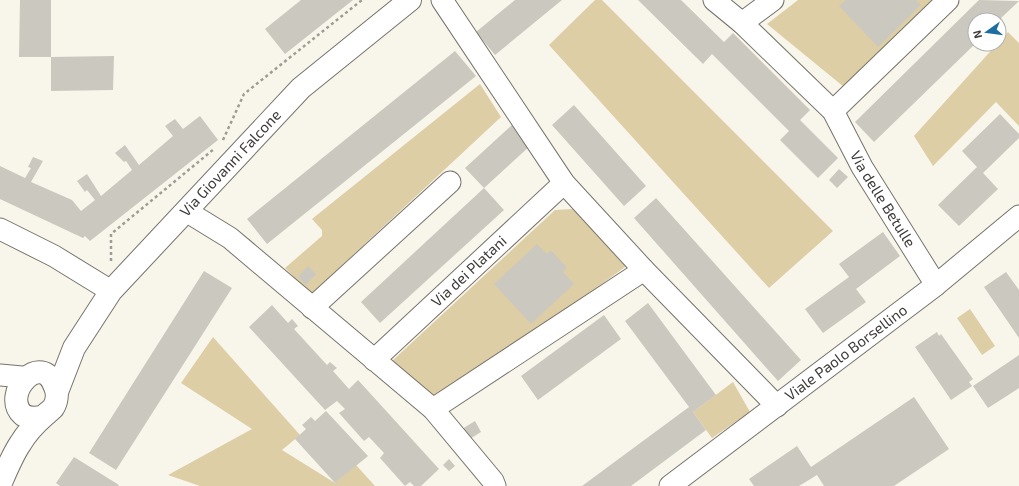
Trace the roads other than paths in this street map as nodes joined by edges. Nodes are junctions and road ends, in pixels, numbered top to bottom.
1 (410, 0) edge
2 (442, 0) edge
3 (714, 0) edge
4 (773, 0) edge
5 (948, 0) edge
6 (742, 23) junction
7 (833, 111) junction
8 (450, 182) dead end
9 (564, 183) junction
10 (186, 211) junction
11 (1019, 216) edge
12 (0, 229) edge
13 (644, 270) junction
14 (936, 285) junction
15 (111, 290) junction
16 (312, 308) junction
17 (74, 348) junction
18 (374, 360) junction
19 (0, 375) edge
20 (29, 375) junction
21 (57, 392) junction
22 (10, 397) edge
23 (777, 406) junction
24 (433, 409) junction
25 (44, 416) junction
26 (20, 444) junction
27 (4, 481) edge
28 (495, 486) edge
29 (670, 486) edge

1 - 10 street, Via Giovanni Falcone
2 - 9 street
3 - 6 street, Via delle Betulle
4 - 6 street
5 - 7 street
6 - 7 street, Via delle Betulle
7 - 14 street, Via delle Betulle
8 - 16 street
9 - 13 street
9 - 18 street, Via dei Platani
10 - 15 street, Via Giovanni Falcone
10 - 16 street
11 - 14 street, Viale Paolo Borsellino
12 - 15 street
13 - 23 street
13 - 24 street
14 - 23 street, Viale Paolo Borsellino
15 - 17 street, Via Giovanni Falcone
16 - 18 street
17 - 20 street, Via Giovanni Falcone
17 - 21 street, Via Giovanni Falcone
18 - 24 street
19 - 20 street
20 - 21 street
20 - 22 street, Via Giovanni Falcone
21 - 25 street, Via Giovanni Falcone
22 - 25 street
22 - 26 street
23 - 29 street, Viale Paolo Borsellino
24 - 28 street
25 - 26 street, Via Giovanni Falcone
26 - 27 street, Via Giovanni Falcone

